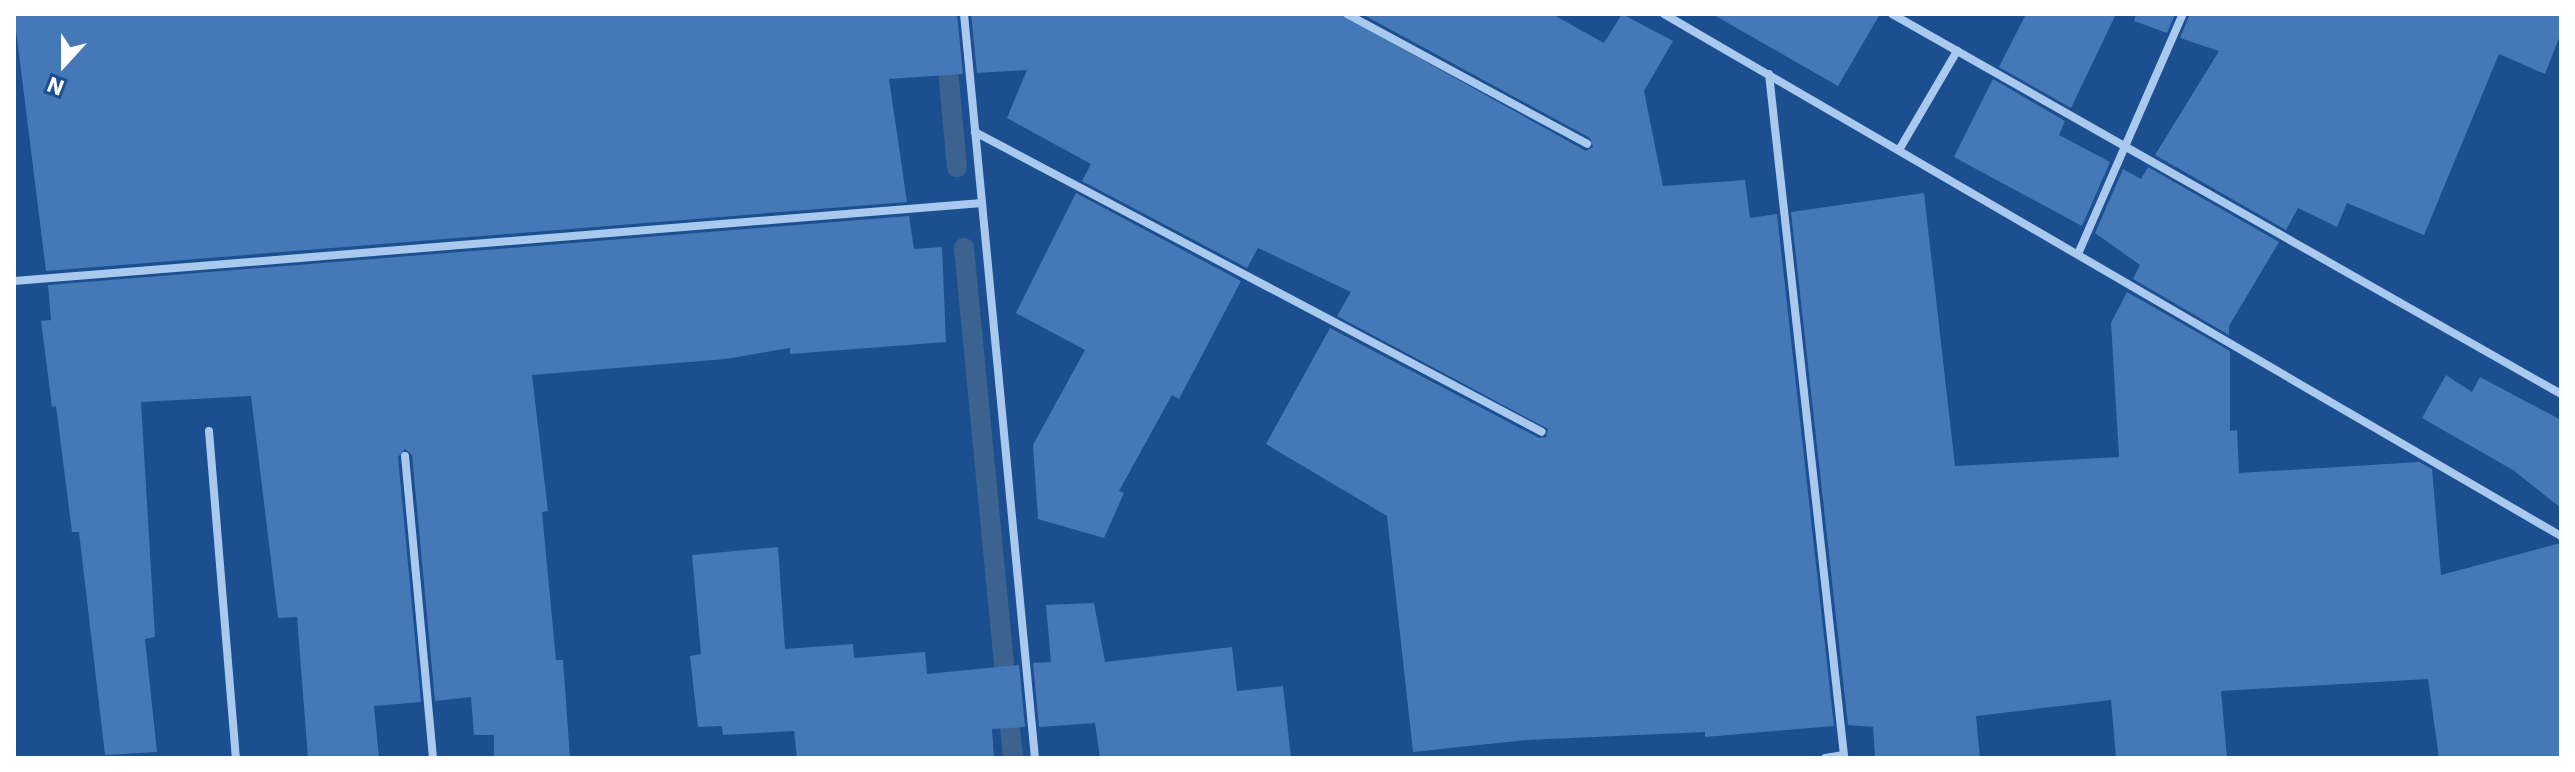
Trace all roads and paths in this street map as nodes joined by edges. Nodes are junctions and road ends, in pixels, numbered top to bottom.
1 (964, 14) edge
2 (1347, 14) edge
3 (1664, 14) edge
4 (1892, 14) edge
5 (2183, 14) edge
6 (1957, 51) junction
7 (1769, 74) junction
8 (975, 132) junction
9 (1587, 144) dead end
10 (2125, 146) junction
11 (1899, 150) junction
12 (982, 203) junction
13 (2078, 254) junction
14 (14, 281) edge
15 (2561, 394) edge
16 (209, 431) dead end
17 (1542, 432) dead end
18 (405, 456) dead end
19 (2561, 536) edge
20 (236, 758) edge
21 (433, 758) edge
22 (1035, 758) edge
23 (1825, 758) edge

1 - 8 street
2 - 9 street
3 - 7 street
4 - 6 street
5 - 10 street
6 - 10 street
6 - 11 street
7 - 11 street
7 - 23 street
8 - 12 street
8 - 17 street
10 - 13 street
10 - 15 street
11 - 13 street
12 - 14 street
12 - 22 street
13 - 19 street
16 - 20 street
18 - 21 street

